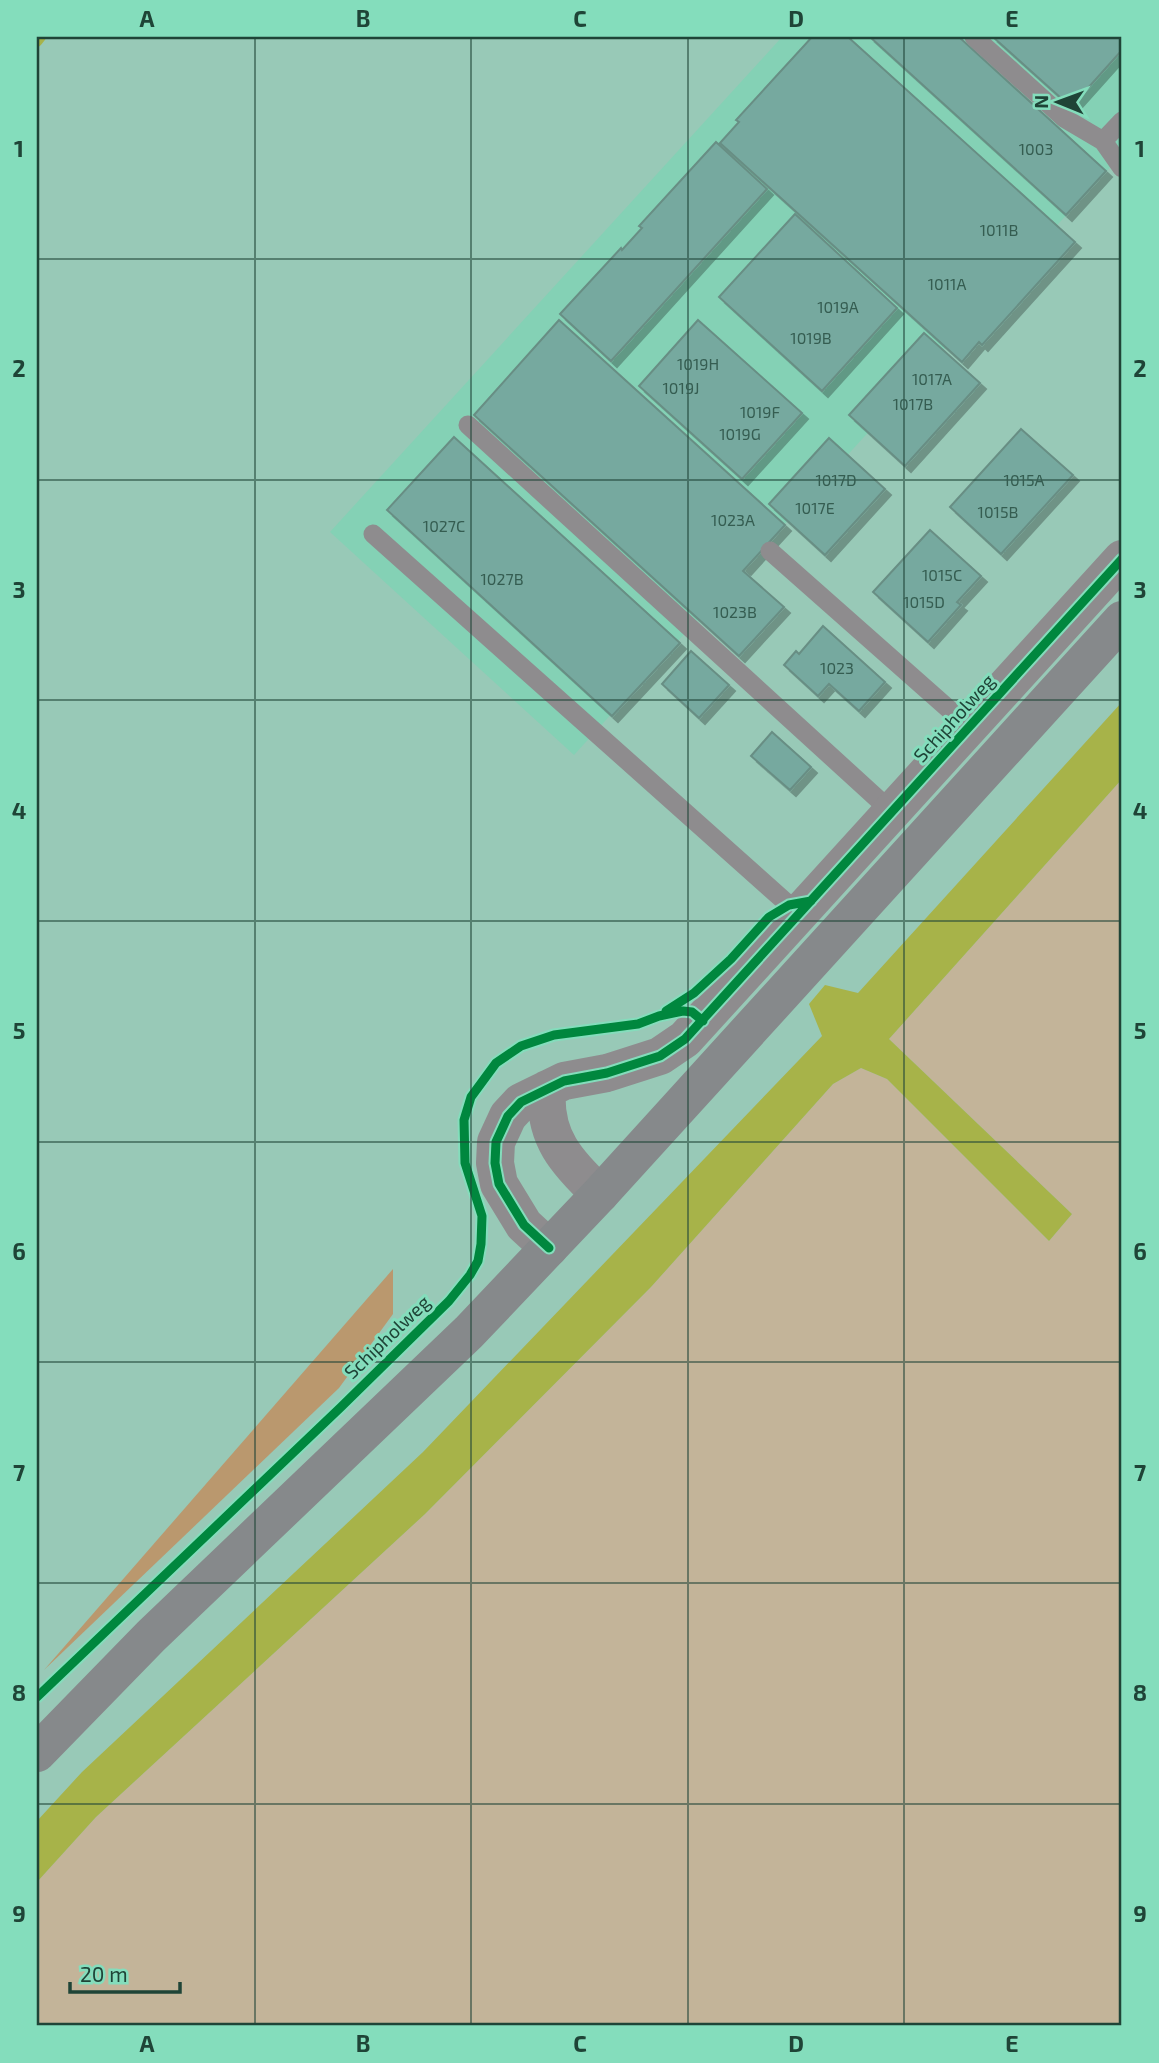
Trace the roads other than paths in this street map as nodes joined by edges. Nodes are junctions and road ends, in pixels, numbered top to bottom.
1 (974, 37) edge
2 (1122, 121) edge
3 (1103, 141) junction
4 (1122, 168) edge
5 (468, 425) dead end
6 (373, 534) dead end
7 (770, 551) dead end
8 (1122, 559) edge
9 (1122, 620) edge
10 (969, 727) junction
11 (892, 812) junction
12 (792, 922) junction
13 (547, 1089) junction
14 (600, 1194) junction
15 (549, 1248) junction
16 (37, 1753) edge

1 - 3 lane
2 - 3 lane
3 - 4 lane
5 - 11 lane
6 - 12 lane
7 - 10 lane
8 - 10 street, Schipholweg
9 - 14 main road
10 - 11 street, Schipholweg
11 - 12 street, Schipholweg
12 - 13 street, Schipholweg
13 - 14 street
13 - 15 street, Schipholweg
14 - 15 main road
15 - 16 main road

